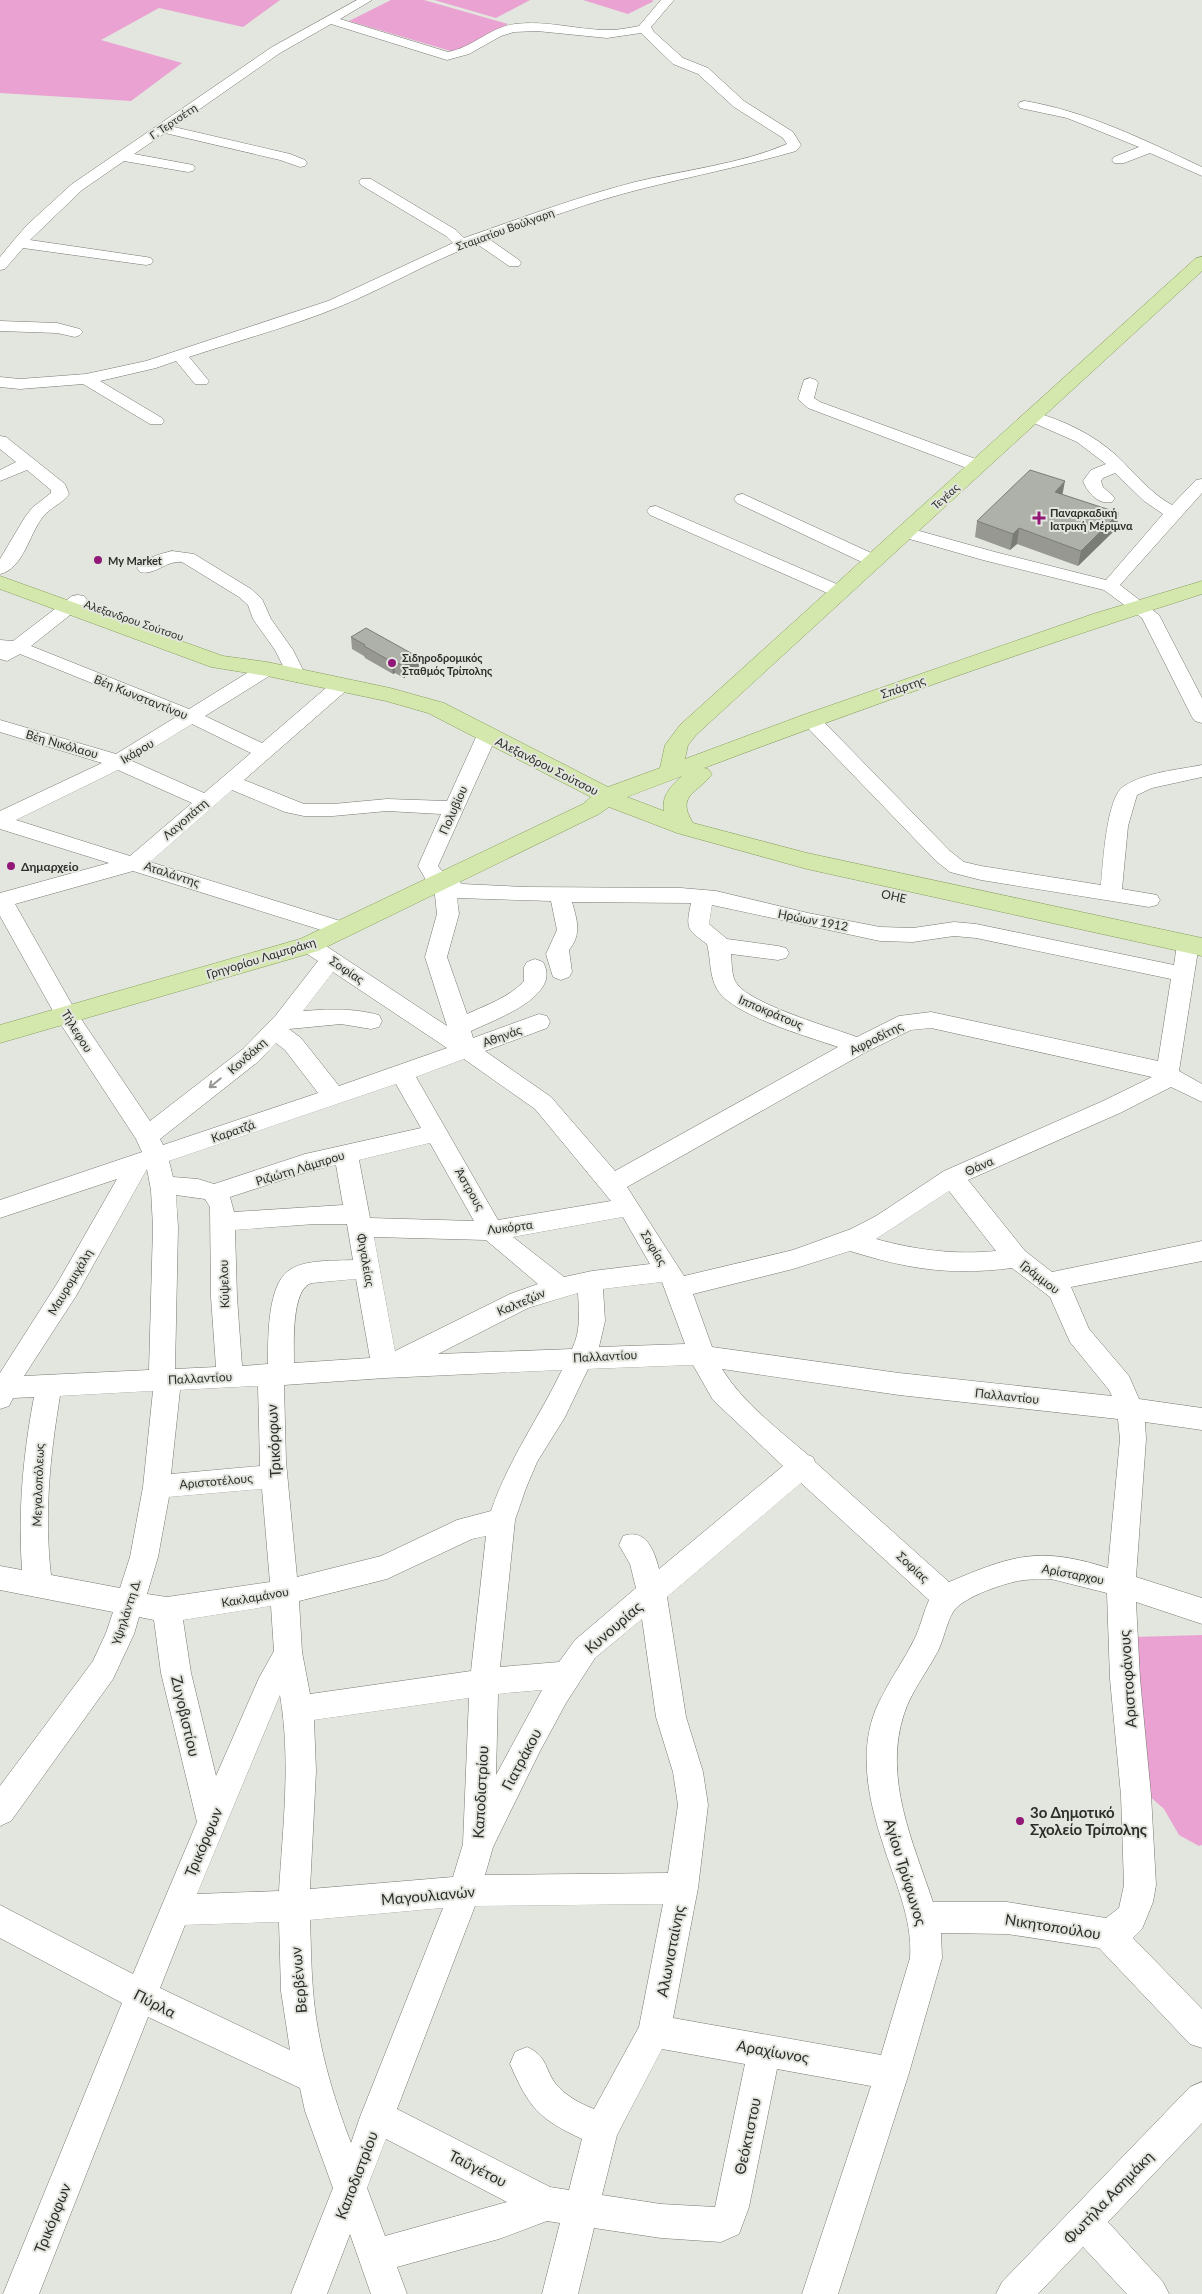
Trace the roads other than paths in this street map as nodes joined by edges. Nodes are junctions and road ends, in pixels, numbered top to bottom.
1 (366, 0) edge
2 (668, 0) edge
3 (330, 20) junction
4 (645, 29) junction
5 (1025, 105) dead end
6 (163, 128) junction
7 (1150, 148) junction
8 (122, 156) junction
9 (1119, 160) dead end
10 (300, 163) dead end
11 (188, 168) dead end
12 (1202, 172) edge
13 (366, 182) dead end
14 (478, 238) junction
15 (19, 242) junction
16 (462, 244) junction
17 (146, 261) dead end
18 (1202, 262) edge
19 (514, 263) dead end
20 (0, 266) edge
21 (0, 326) edge
22 (75, 332) dead end
23 (180, 356) junction
24 (86, 379) junction
25 (201, 381) dead end
26 (0, 382) edge
27 (810, 382) dead end
28 (1033, 417) junction
29 (156, 421) dead end
30 (0, 442) edge
31 (27, 464) junction
32 (978, 466) junction
33 (1117, 466) junction
34 (0, 476) edge
35 (1202, 484) edge
36 (1106, 498) dead end
37 (744, 499) dead end
38 (656, 510) dead end
39 (1174, 513) junction
40 (906, 532) junction
41 (874, 561) junction
42 (146, 568) dead end
43 (0, 570) edge
44 (0, 582) edge
45 (1110, 586) junction
46 (1202, 587) edge
47 (840, 592) junction
48 (1202, 598) edge
49 (73, 604) junction
50 (1145, 611) junction
51 (9, 646) edge
52 (0, 661) edge
53 (267, 670) junction
54 (297, 676) junction
55 (341, 685) junction
56 (1200, 710) edge
57 (192, 717) junction
58 (816, 725) junction
59 (0, 726) edge
60 (688, 730) junction
61 (487, 735) junction
62 (263, 750) junction
63 (722, 753) junction
64 (118, 762) junction
65 (1202, 771) edge
66 (670, 773) junction
67 (700, 774) junction
68 (229, 781) junction
69 (206, 801) junction
70 (606, 803) junction
71 (454, 808) junction
72 (0, 821) edge
73 (686, 828) junction
74 (135, 863) junction
75 (444, 880) junction
76 (1111, 894) junction
77 (560, 895) junction
78 (703, 897) junction
79 (1, 900) edge
80 (1149, 900) dead end
81 (342, 929) junction
82 (719, 945) junction
83 (309, 946) junction
84 (778, 953) dead end
85 (1192, 957) edge
86 (331, 959) junction
87 (535, 967) dead end
88 (561, 972) dead end
89 (66, 1014) junction
90 (371, 1021) dead end
91 (539, 1022) dead end
92 (280, 1026) junction
93 (0, 1034) edge
94 (462, 1038) junction
95 (858, 1046) junction
96 (402, 1073) junction
97 (1168, 1073) junction
98 (1202, 1094) edge
99 (334, 1096) junction
100 (437, 1132) junction
101 (147, 1153) junction
102 (346, 1153) junction
103 (952, 1178) junction
104 (612, 1184) junction
105 (162, 1185) junction
106 (214, 1193) junction
107 (629, 1207) junction
108 (0, 1209) edge
109 (359, 1220) junction
110 (222, 1222) junction
111 (492, 1231) junction
112 (849, 1240) junction
113 (1202, 1251) edge
114 (1016, 1258) junction
115 (367, 1269) junction
116 (673, 1280) junction
117 (590, 1281) junction
118 (1049, 1282) junction
119 (559, 1287) junction
120 (702, 1355) junction
121 (583, 1357) junction
122 (385, 1367) junction
123 (276, 1374) junction
124 (230, 1376) junction
125 (165, 1380) junction
126 (49, 1385) junction
127 (1, 1391) edge
128 (1130, 1409) junction
129 (1202, 1419) edge
130 (802, 1466) junction
131 (274, 1476) junction
132 (157, 1487) junction
133 (501, 1520) junction
134 (633, 1545) dead end
135 (0, 1578) edge
136 (1121, 1585) junction
137 (38, 1586) junction
138 (284, 1592) junction
139 (652, 1594) junction
140 (947, 1598) junction
141 (129, 1605) junction
142 (167, 1610) junction
143 (1202, 1611) edge
144 (288, 1652) junction
145 (567, 1675) junction
146 (484, 1682) junction
147 (298, 1709) junction
148 (0, 1811) edge
149 (212, 1821) junction
150 (478, 1844) junction
151 (682, 1888) junction
152 (465, 1891) junction
153 (294, 1906) junction
154 (174, 1910) junction
155 (922, 1917) junction
156 (0, 1921) edge
157 (1107, 1934) junction
158 (140, 1996) junction
159 (654, 2031) junction
160 (1202, 2032) edge
161 (765, 2049) junction
162 (527, 2064) dead end
163 (892, 2073) junction
164 (314, 2078) junction
165 (1202, 2099) edge
166 (377, 2117) junction
167 (601, 2130) junction
168 (351, 2188) junction
169 (547, 2204) junction
170 (581, 2210) junction
171 (727, 2222) joint
172 (1084, 2222) junction
173 (375, 2256) junction
174 (21, 2294) edge
175 (309, 2294) edge
176 (389, 2294) edge
177 (560, 2294) edge
178 (820, 2294) edge
179 (1014, 2294) edge
180 (1151, 2294) edge

1 - 3 street, Γ. Τερτσέτη
2 - 4 street
3 - 4 street
3 - 6 street, Γ. Τερτσέτη
4 - 14 street, Σταματίου Βούλγαρη
5 - 7 street
6 - 8 street, Γ. Τερτσέτη
6 - 10 street
7 - 9 street
7 - 12 street
8 - 11 street
8 - 15 street, Γ. Τερτσέτη
13 - 16 street
14 - 16 street, Σταματίου Βούλγαρη
14 - 19 street
15 - 17 street
15 - 20 street, Γ. Τερτσέτη
16 - 23 street, Σταματίου Βούλγαρη
18 - 28 main road, Τεγέας
21 - 22 street
23 - 24 street, Σταματίου Βούλγαρη
23 - 25 street
24 - 26 street, Σταματίου Βούλγαρη
24 - 29 street
27 - 32 street
28 - 32 main road, Τεγέας
28 - 33 street
30 - 31 street
31 - 34 street
31 - 43 street
32 - 40 main road, Τεγέας
33 - 36 street
33 - 39 street
35 - 39 street
37 - 41 street
38 - 47 street
39 - 45 street
40 - 41 main road, Τεγέας
40 - 45 street
41 - 47 main road, Τεγέας
42 - 54 street
43 - 49 main road, Αλεξανδρου Σούτσου
44 - 49 main road, Αλεξανδρου Σούτσου
45 - 50 street
46 - 50 main road, Σπάρτης
47 - 60 main road, Τεγέας
48 - 50 main road, Σπάρτης
49 - 51 street
49 - 53 main road, Αλεξανδρου Σούτσου
50 - 56 street
50 - 58 main road, Σπάρτης
51 - 52 street
51 - 57 street, Βέη Κωνσταντίνου
53 - 54 main road, Αλεξανδρου Σούτσου
53 - 57 street, Ικάρου
54 - 55 main road, Αλεξανδρου Σούτσου
55 - 61 main road, Αλεξανδρου Σούτσου
55 - 62 street, Λαγοπάτη
57 - 62 street, Βέη Κωνσταντίνου
57 - 64 street, Ικάρου
58 - 63 main road, Σπάρτης
58 - 67 main road, Σπάρτης
58 - 76 street
59 - 64 street, Βέη Νικόλαου
60 - 63 main road
60 - 66 main road, Τεγέας
61 - 70 main road, Αλεξανδρου Σούτσου
61 - 71 street, Πολυβίου
62 - 68 street, Λαγοπάτη
63 - 66 main road, Σπάρτης
64 - 69 street, Βέη Νικόλαου
64 - 72 street, Ικάρου
65 - 76 street
66 - 70 main road, Σπάρτης
67 - 70 main road, Σπάρτης
67 - 73 main road
68 - 69 street, Λαγοπάτη
68 - 71 street
69 - 74 street, Λαγοπάτη
70 - 73 main road, ΟΗΕ
70 - 75 main road, Γρηγορίου Λαμπράκη
70 - 85 main road, ΟΗΕ
71 - 75 street, Πολυβίου
72 - 74 street, Αταλάντης
73 - 85 main road, ΟΗΕ
74 - 79 street, Λαγοπάτη
74 - 81 street, Αταλάντης
75 - 77 street, Ηρώων 1912
75 - 81 main road, Γρηγορίου Λαμπράκη
75 - 94 street
76 - 80 street
77 - 78 street, Ηρώων 1912
77 - 88 street
78 - 82 street
78 - 85 street, Ηρώων 1912
79 - 89 street, Τήλεφου
81 - 83 main road, Γρηγορίου Λαμπράκη
82 - 84 street
82 - 95 street, Ιπποκράτους
83 - 86 street, Σοφίας
83 - 89 main road, Γρηγορίου Λαμπράκη
85 - 97 street
86 - 92 street, Κονδάκη
86 - 94 street, Σοφίας
87 - 94 street
89 - 93 main road, Γρηγορίου Λαμπράκη
89 - 101 street, Τήλεφου
90 - 92 street
91 - 94 street, Αθηνάς
92 - 99 street
92 -> 101 street, Κονδάκη
94 - 96 street, Καρατζά
94 - 104 street, Σοφίας
95 - 97 street, Αφροδίτης
95 - 104 street, Αφροδίτης
96 - 99 street, Καρατζά
96 - 100 street, Άστρους
97 - 98 street, Αφροδίτης
97 - 103 street, Θάνα
99 - 101 street, Καρατζά
100 - 102 street, Ριζιώτη Λάμπρου
100 - 111 street, Άστρους
101 - 105 street, Υψηλάντη Δ.
101 - 108 street, Καρατζά
101 - 127 street, Μαυρομιχάλη
102 - 106 street, Ριζιώτη Λάμπρου
102 - 109 street, Φιγαλείας
103 - 112 street, Θάνα
103 - 114 street, Γράμμου
104 - 107 street, Σοφίας
105 - 106 street, Ριζιώτη Λάμπρου
105 - 125 street, Υψηλάντη Δ.
106 - 110 street, Κύψελου
107 - 111 street, Λυκόρτα
107 - 116 street, Σοφίας
109 - 110 street, Λυκόρτα
109 - 111 street, Λυκόρτα
109 - 115 street, Φιγαλείας
110 - 124 street, Κύψελου
111 - 119 street, Άστρους
112 - 114 street
112 - 116 street, Θάνα
113 - 118 street
114 - 118 street, Γράμμου
115 - 122 street, Φιγαλείας
115 - 123 street, Τρικόρφων
116 - 117 street, Καλτεζών
116 - 120 street, Σοφίας
117 - 119 street, Καλτεζών
117 - 121 street, Καποδιστρίου
118 - 128 street, Γράμμου
119 - 122 street, Καλτεζών
120 - 121 street, Παλλαντίου
120 - 128 street, Παλλαντίου
120 - 130 street, Σοφίας
121 - 122 street, Παλλαντίου
121 - 133 street, Καποδιστρίου
122 - 123 street, Παλλαντίου
123 - 124 street, Παλλαντίου
123 - 131 street, Τρικόρφων
124 - 125 street, Παλλαντίου
125 - 126 street, Παλλαντίου
125 - 132 street, Υψηλάντη Δ.
126 - 127 street, Παλλαντίου
126 - 137 street, Μεγαλοπόλεως
128 - 129 street, Παλλαντίου
128 - 136 street, Αριστοφάνους
130 - 139 street, Κυνουρίας
130 - 140 street, Σοφίας
131 - 132 street, Αριστοτέλους
131 - 138 street, Τρικόρφων
132 - 141 street, Υψηλάντη Δ.
133 - 138 street, Κακλαμάνου
133 - 146 street, Καποδιστρίου
134 - 139 street, Αλωνισταίνης
135 - 137 street, Κακλαμάνου
136 - 140 street, Αρίσταρχου
136 - 143 street, Αρίσταρχου
136 - 157 street, Αριστοφάνους
137 - 141 street, Κακλαμάνου
138 - 142 street, Κακλαμάνου
138 - 144 street, Τρικόρφων
139 - 145 street, Κυνουρίας
139 - 151 street, Αλωνισταίνης
140 - 155 street, Αγίου Τρύφωνος
141 - 142 street, Κακλαμάνου
141 - 148 street, Υψηλάντη Δ.
142 - 149 street, Ζυγοβιστίου
144 - 147 street, Βερβένων
144 - 149 street, Τρικόρφων
145 - 146 street
145 - 150 street, Γιατράκου
146 - 147 street
146 - 150 street, Καποδιστρίου
147 - 153 street, Βερβένων
149 - 154 street, Τρικόρφων
150 - 152 street, Καποδιστρίου
151 - 152 street, Μαγουλιανών
151 - 159 street, Αλωνισταίνης
152 - 153 street, Μαγουλιανών
152 - 166 street, Καποδιστρίου
153 - 154 street, Μαγουλιανών
153 - 164 street, Βερβένων
154 - 158 street, Τρικόρφων
155 - 157 street, Νικητοπούλου
155 - 163 street, Αγίου Τρύφωνος
156 - 158 street, Πύρλα
157 - 160 street, Νικητοπούλου
158 - 164 street, Πύρλα
158 - 174 street, Τρικόρφων
159 - 161 street, Αραχίωνος
159 - 167 street, Αλωνισταίνης
161 - 163 street, Αραχίωνος
161 - 171 street, Θεόκτιστου
162 - 167 street
163 - 178 street, Αγίου Τρύφωνος
164 - 168 street, Βερβένων
165 - 172 street, Φωτήλα Ασημάκη
166 - 168 street, Καποδιστρίου
166 - 169 street, Ταΰγέτου
167 - 170 street, Αλωνισταίνης
168 - 173 street, Βερβένων
168 - 175 street, Καποδιστρίου
169 - 170 street, Ταΰγέτου
169 - 173 street
170 - 171 street, Ταΰγέτου
170 - 177 street, Αλωνισταίνης
172 - 179 street, Φωτήλα Ασημάκη
172 - 180 street
173 - 176 street, Βερβένων

